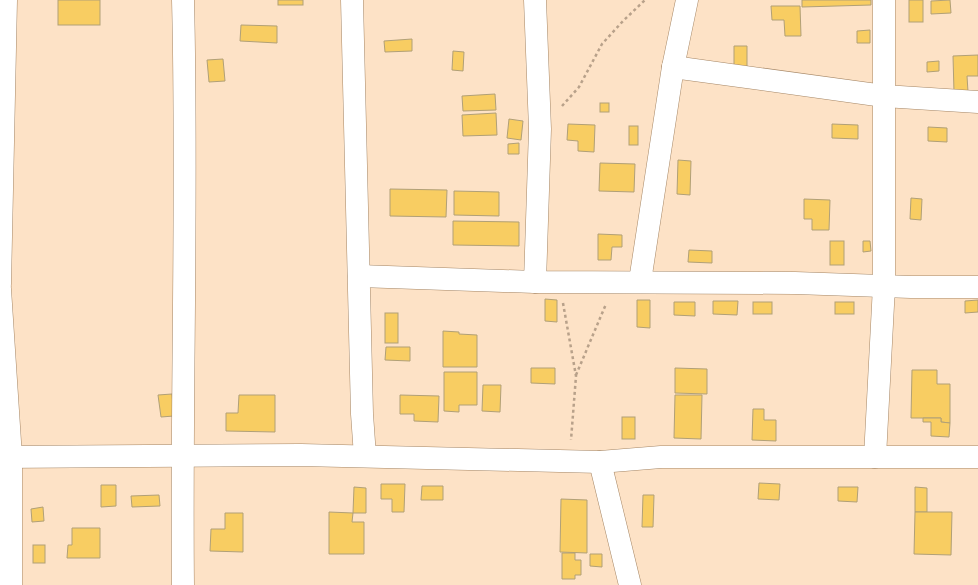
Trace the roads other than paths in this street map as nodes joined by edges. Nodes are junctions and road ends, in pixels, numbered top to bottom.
1 (6, 0) edge
2 (183, 0) edge
3 (352, 0) edge
4 (535, 0) edge
5 (687, 0) edge
6 (884, 0) edge
7 (673, 67) junction
8 (884, 96) junction
9 (978, 102) edge
10 (359, 276) junction
11 (633, 281) junction
12 (534, 282) junction
13 (0, 284) edge
14 (884, 286) junction
15 (978, 287) edge
16 (0, 289) edge
17 (182, 456) junction
18 (365, 456) junction
19 (5, 457) edge
20 (875, 457) junction
21 (978, 457) edge
22 (600, 462) junction
23 (11, 585) edge
24 (183, 585) edge
25 (630, 585) edge

1 - 13 street
2 - 17 street
3 - 10 street
4 - 12 street
5 - 7 street
6 - 8 street
7 - 8 street
7 - 11 street
8 - 9 street
8 - 14 street
10 - 12 street
10 - 18 street
11 - 12 street
11 - 14 street
14 - 15 street
14 - 20 street
16 - 19 street
17 - 18 street
17 - 19 street
17 - 24 street
18 - 22 street
19 - 23 street
20 - 21 street
20 - 22 street
22 - 25 street

